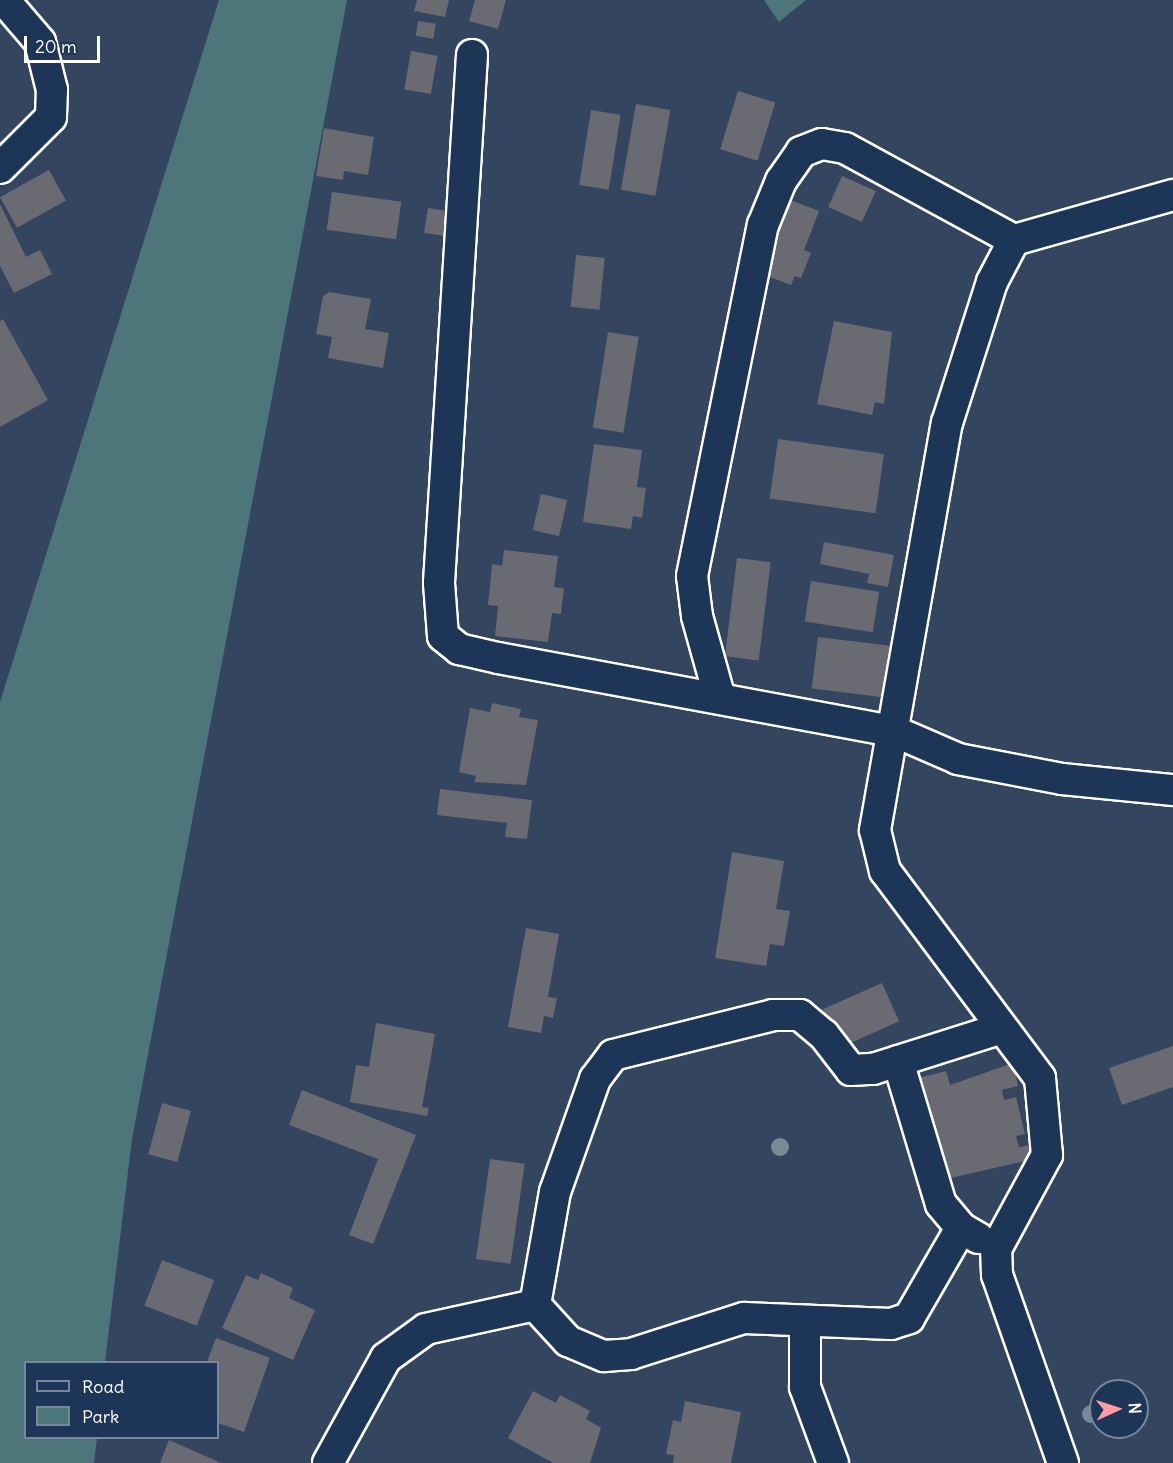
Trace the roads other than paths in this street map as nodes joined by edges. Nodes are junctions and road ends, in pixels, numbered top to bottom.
1 (4, 0) edge
2 (472, 55) dead end
3 (0, 168) edge
4 (1173, 195) edge
5 (1014, 240) junction
6 (719, 695) junction
7 (896, 732) junction
8 (1173, 790) edge
9 (1002, 1028) junction
10 (898, 1061) junction
11 (961, 1228) junction
12 (996, 1249) junction
13 (535, 1305) junction
14 (805, 1322) junction
15 (328, 1463) edge
16 (833, 1463) edge
17 (1063, 1463) edge

1 - 3 street
2 - 6 street
4 - 5 street
5 - 6 street
5 - 7 street
6 - 7 street
7 - 8 street
7 - 9 street
9 - 10 street
9 - 12 street
10 - 11 street
10 - 13 street
11 - 12 street
11 - 14 street
12 - 17 street
13 - 14 street
13 - 15 street
14 - 16 street

